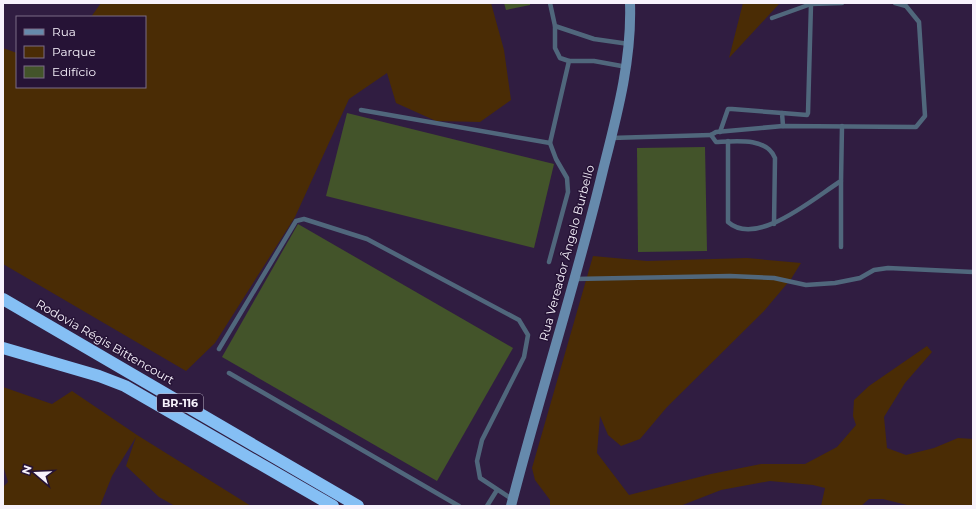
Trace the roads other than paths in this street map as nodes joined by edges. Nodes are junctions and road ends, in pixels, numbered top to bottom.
1 (550, 3) edge
2 (630, 3) edge
3 (842, 3) edge
4 (895, 3) edge
5 (811, 4) junction
6 (772, 18) dead end
7 (555, 26) junction
8 (630, 44) junction
9 (569, 62) junction
10 (627, 67) junction
11 (361, 110) dead end
12 (782, 113) junction
13 (783, 126) junction
14 (842, 126) junction
15 (720, 132) junction
16 (711, 136) junction
17 (611, 138) junction
18 (728, 141) junction
19 (550, 143) junction
20 (841, 181) junction
21 (774, 224) junction
22 (842, 247) dead end
23 (549, 262) dead end
24 (973, 272) edge
25 (574, 279) junction
26 (3, 299) edge
27 (3, 348) edge
28 (219, 349) dead end
29 (229, 373) dead end
30 (497, 490) junction
31 (512, 502) edge
32 (333, 506) edge
33 (358, 506) edge
34 (459, 506) edge
35 (487, 506) edge

1 - 7 lane
2 - 8 main road, Rua Vereador Ângelo Burbello
3 - 5 lane
4 - 14 lane
5 - 6 lane
5 - 12 lane
7 - 8 lane
7 - 9 lane
8 - 10 main road, Rua Vereador Ângelo Burbello
9 - 10 lane
9 - 19 lane
10 - 17 main road, Rua Vereador Ângelo Burbello
11 - 19 lane
12 - 13 lane
12 - 15 lane
13 - 14 lane
13 - 15 lane
14 - 20 lane
15 - 16 lane
16 - 17 lane
16 - 18 lane
17 - 25 main road, Rua Vereador Ângelo Burbello
18 - 21 lane
18 - 21 lane
19 - 23 lane
20 - 21 lane
20 - 22 lane
24 - 25 lane
25 - 31 main road, Rua Vereador Ângelo Burbello
26 - 33 highway, Rodovia Régis Bittencourt / BR-116
27 - 32 highway, BR-116
28 - 30 lane
29 - 34 lane
30 - 31 lane
30 - 35 lane

